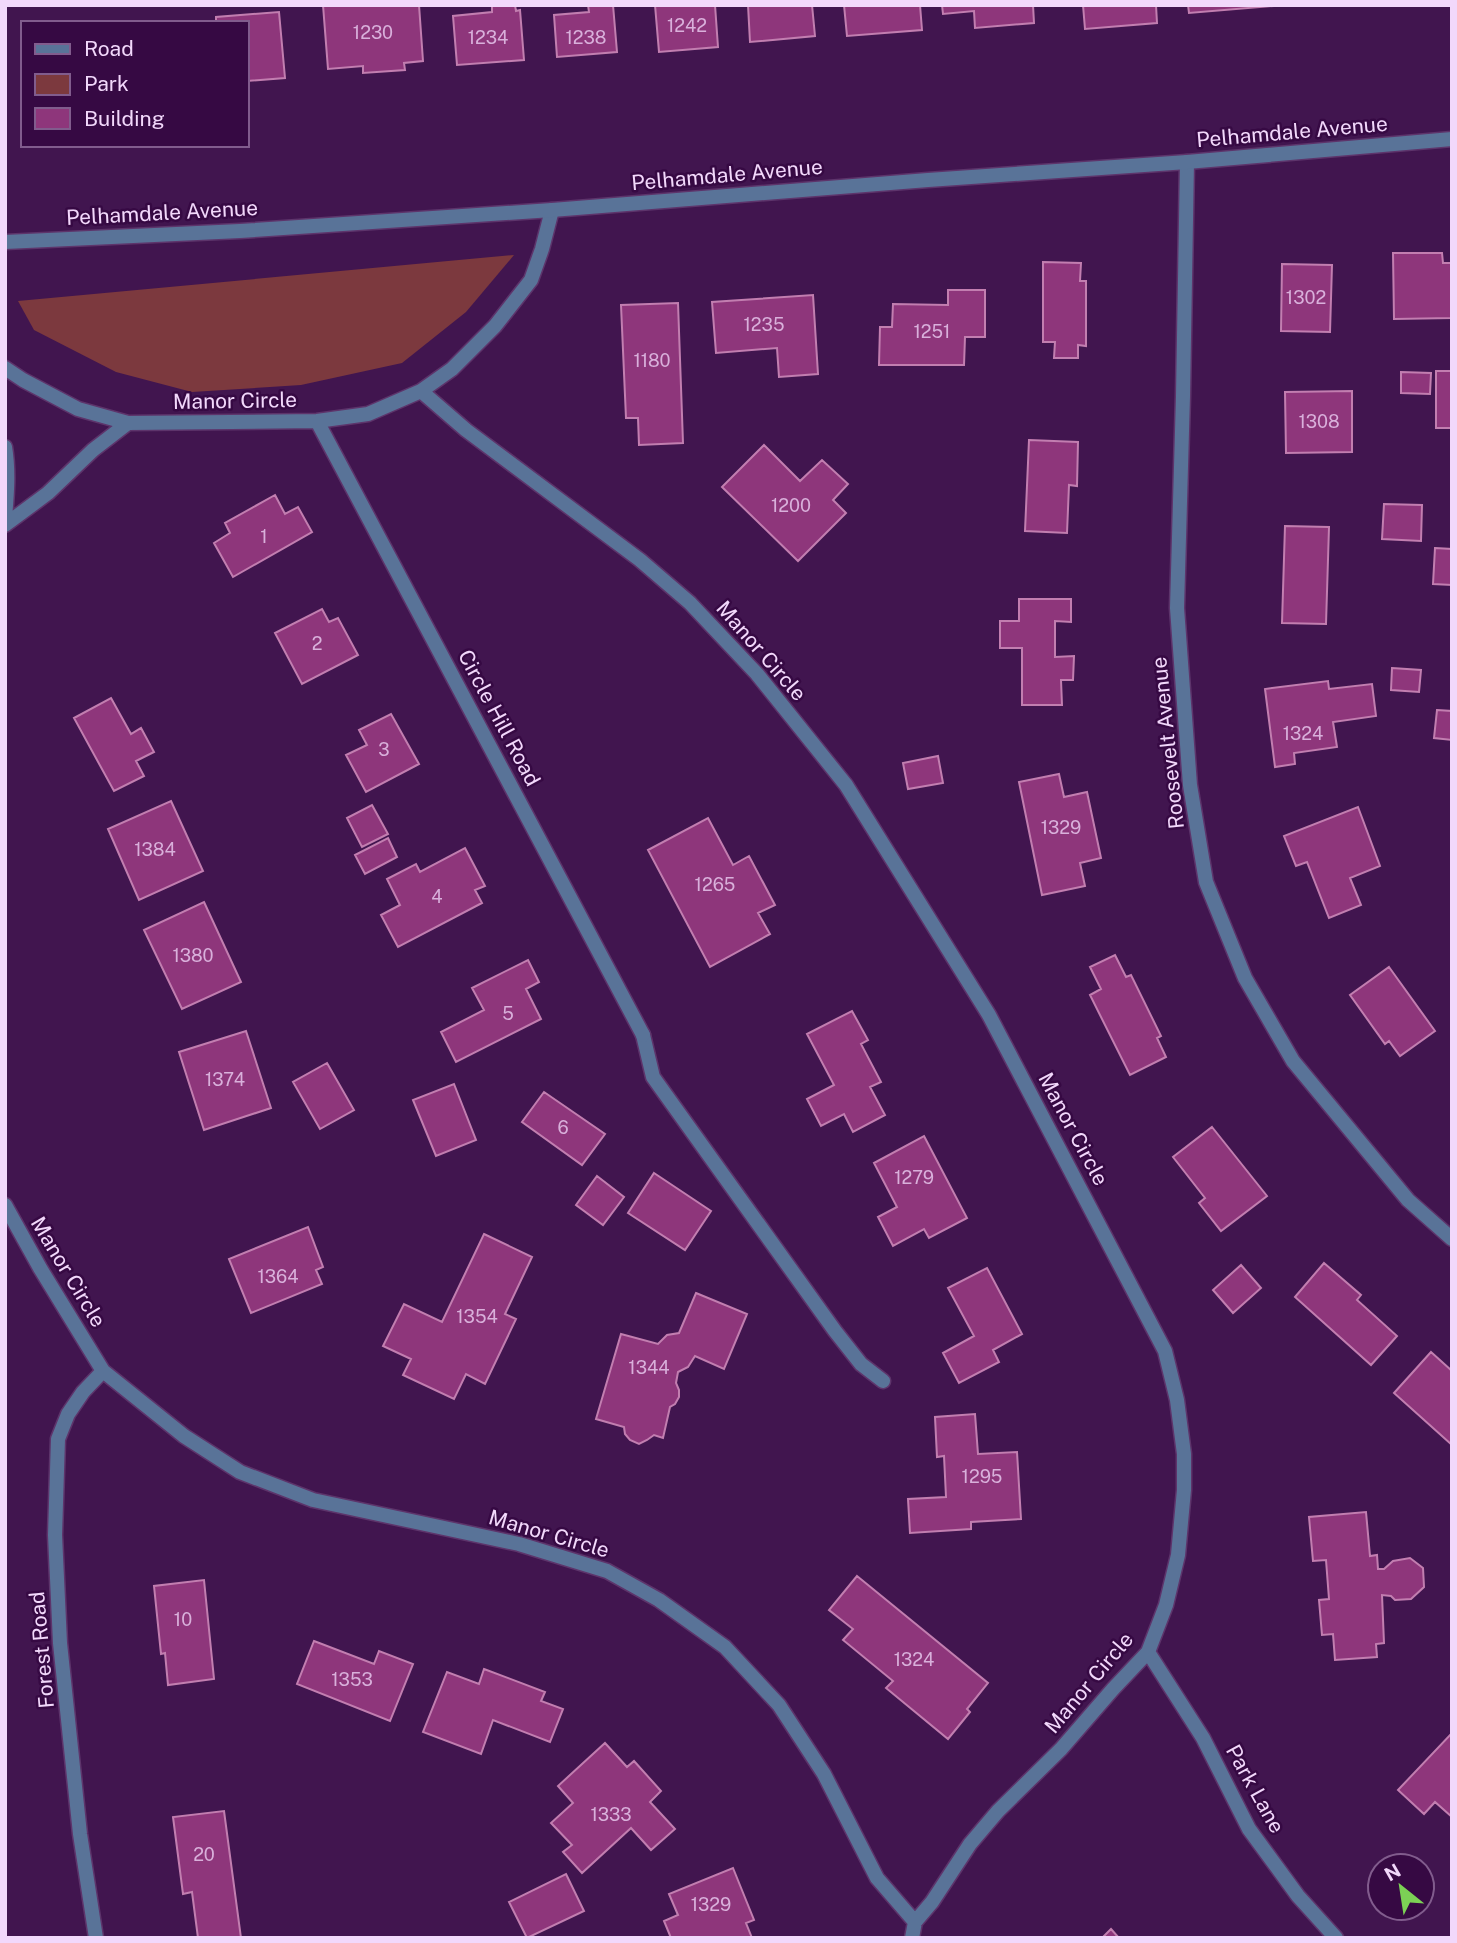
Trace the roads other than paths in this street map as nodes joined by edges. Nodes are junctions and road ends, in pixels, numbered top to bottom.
1 (1452, 139) edge
2 (1187, 162) junction
3 (552, 210) junction
4 (5, 242) edge
5 (5, 368) edge
6 (421, 391) junction
7 (317, 421) junction
8 (128, 424) junction
9 (5, 447) edge
10 (5, 518) edge
11 (5, 525) edge
12 (5, 1205) edge
13 (1452, 1239) edge
14 (103, 1371) junction
15 (883, 1381) dead end
16 (1148, 1653) junction
17 (915, 1922) junction
18 (96, 1938) edge
19 (912, 1938) edge
20 (1336, 1938) edge

1 - 2 street, Pelhamdale Avenue
2 - 3 street, Pelhamdale Avenue
2 - 13 street, Roosevelt Avenue
3 - 4 street, Pelhamdale Avenue
3 - 6 street, Manor Circle
5 - 8 street, Manor Circle
6 - 7 street, Manor Circle
6 - 16 street, Manor Circle
7 - 8 street, Manor Circle
7 - 15 street, Circle Hill Road
8 - 11 street
9 - 10 street
12 - 14 street, Manor Circle
14 - 17 street, Manor Circle
14 - 18 street, Forest Road
16 - 17 street, Manor Circle
16 - 20 street, Park Lane
17 - 19 street

